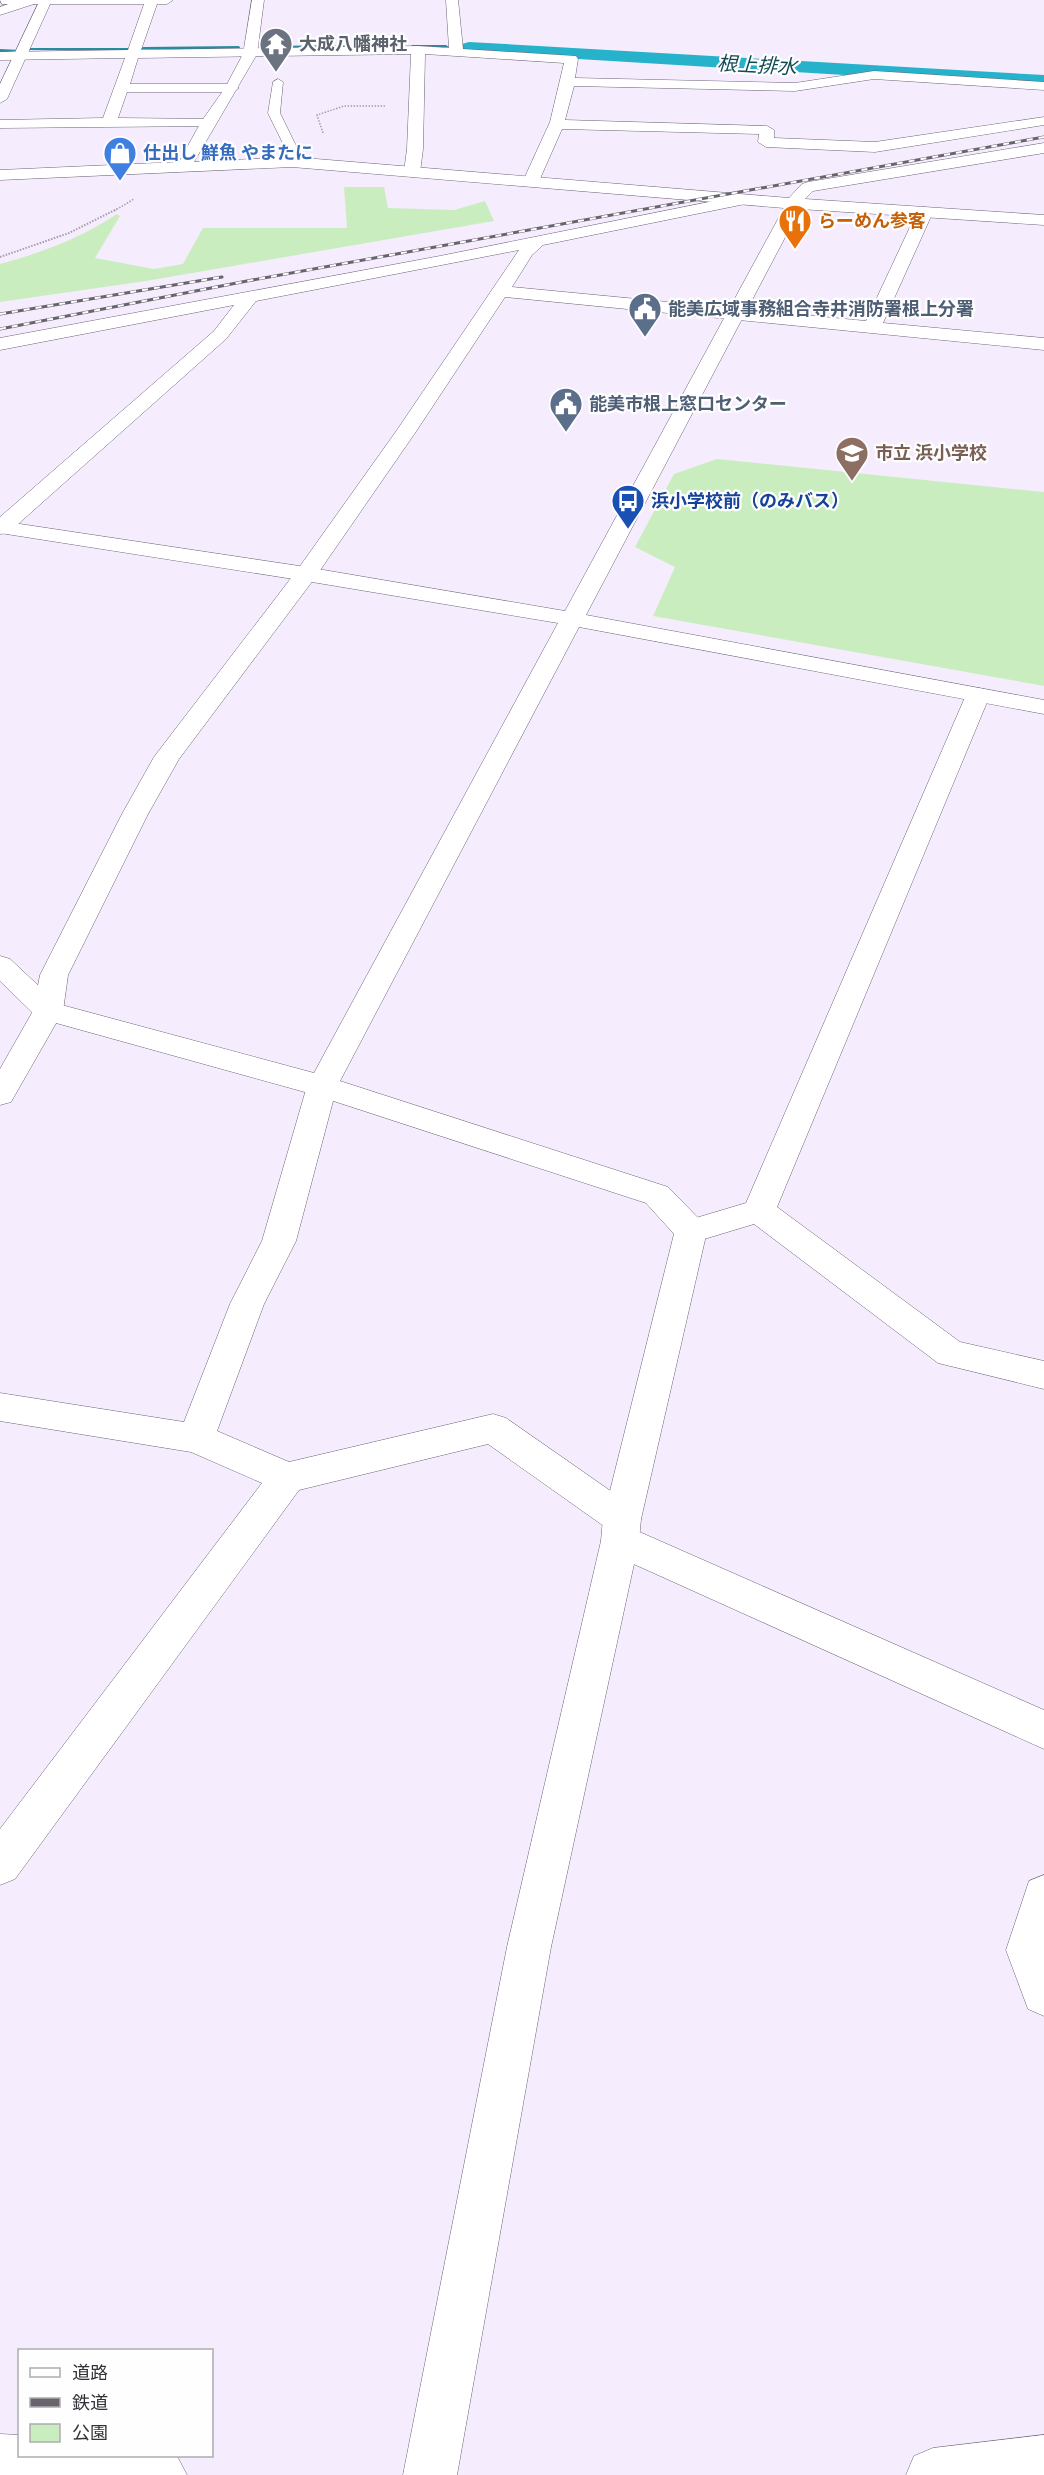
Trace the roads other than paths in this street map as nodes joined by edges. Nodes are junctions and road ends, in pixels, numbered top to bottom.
1 (2, 0) edge
2 (152, 0) edge
3 (167, 0) edge
4 (258, 0) edge
5 (453, 0) edge
6 (36, 1) edge
7 (0, 11) edge
8 (418, 50) junction
9 (455, 51) junction
10 (250, 54) junction
11 (132, 55) junction
12 (0, 56) edge
13 (21, 56) junction
14 (278, 82) dead end
15 (569, 82) junction
16 (1044, 86) edge
17 (120, 88) junction
18 (232, 88) junction
19 (0, 99) edge
20 (1044, 121) edge
21 (109, 122) junction
22 (208, 122) junction
23 (0, 124) edge
24 (558, 124) junction
25 (1044, 148) edge
26 (298, 162) junction
27 (185, 165) junction
28 (412, 172) junction
29 (0, 176) edge
30 (531, 181) junction
31 (744, 200) junction
32 (795, 204) junction
33 (925, 213) junction
34 (1044, 220) edge
35 (539, 240) junction
36 (502, 291) junction
37 (250, 297) junction
38 (733, 314) junction
39 (872, 327) junction
40 (0, 344) edge
41 (1044, 344) edge
42 (0, 527) edge
43 (306, 574) junction
44 (573, 619) junction
45 (978, 694) junction
46 (1044, 707) edge
47 (0, 965) edge
48 (48, 1011) junction
49 (322, 1086) junction
50 (0, 1095) edge
51 (759, 1211) junction
52 (691, 1231) junction
53 (1044, 1376) edge
54 (0, 1407) edge
55 (196, 1438) junction
56 (287, 1478) junction
57 (621, 1530) junction
58 (1044, 1730) edge
59 (0, 1864) edge
60 (1044, 1896) edge
61 (1044, 1993) edge
62 (0, 2460) edge
63 (1044, 2461) edge
64 (160, 2475) edge
65 (430, 2475) edge
66 (933, 2475) edge

1 - 6 street
2 - 3 street
2 - 6 street
2 - 11 street
4 - 10 street
5 - 9 street
6 - 7 street
6 - 13 street
8 - 9 street
8 - 10 street
8 - 28 street
9 - 15 street
10 - 11 street
10 - 18 street
11 - 13 street
11 - 17 street
12 - 13 street
13 - 19 street
14 - 26 lane
15 - 16 street
15 - 24 street
17 - 18 street
17 - 21 street
18 - 22 street
20 - 24 street
21 - 22 street
21 - 23 street
22 - 27 street
24 - 30 street
25 - 32 street
26 - 27 street
26 - 28 street
27 - 29 street
28 - 30 street
30 - 31 street
31 - 32 street
31 - 35 street
32 - 33 street
32 - 38 street
33 - 34 street
33 - 39 street
35 - 36 street
35 - 37 street
36 - 38 street
36 - 43 street
37 - 40 street
37 - 42 street
38 - 39 street
38 - 44 street
39 - 41 street
42 - 43 street
43 - 44 street
43 - 48 street
44 - 45 street
44 - 49 street
45 - 46 street
45 - 51 street
47 - 48 street
48 - 49 street
48 - 50 street
49 - 52 street
49 - 55 street
51 - 52 street
51 - 53 street
52 - 57 street
54 - 55 street
55 - 56 street
56 - 57 street
56 - 59 street
57 - 58 street
57 - 65 street
60 - 61 street
62 - 64 street
63 - 66 street

